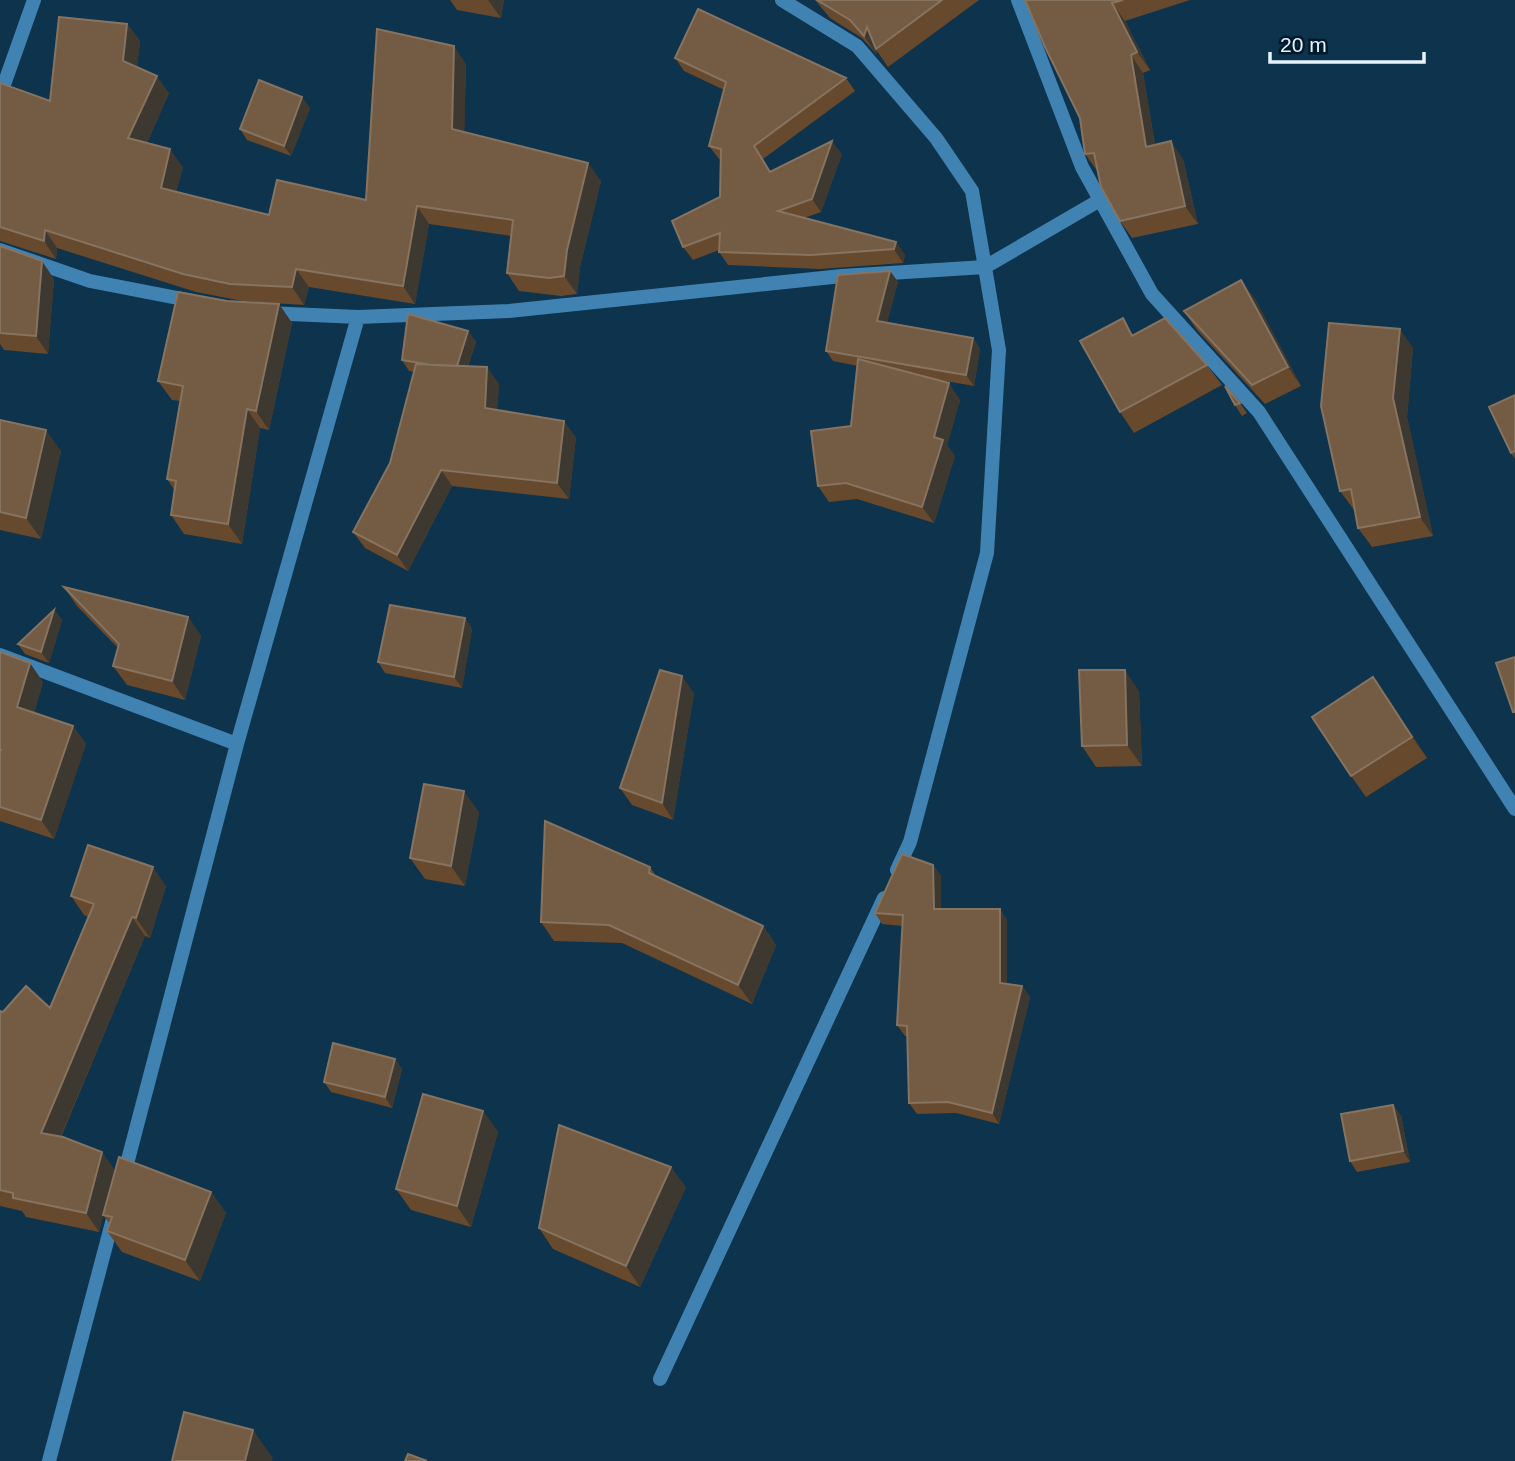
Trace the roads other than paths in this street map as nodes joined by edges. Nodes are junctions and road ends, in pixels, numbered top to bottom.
1 (34, 0) edge
2 (782, 0) edge
3 (1018, 0) edge
4 (0, 96) edge
5 (1100, 200) junction
6 (0, 250) edge
7 (985, 267) junction
8 (203, 304) edge
9 (254, 312) edge
10 (358, 317) junction
11 (0, 655) edge
12 (237, 744) junction
13 (1515, 809) edge
14 (660, 1379) dead end
15 (49, 1461) edge

1 - 4 street
2 - 7 street
3 - 5 street
5 - 7 street
5 - 13 street
6 - 8 street
7 - 10 street
7 - 14 street
9 - 10 street
10 - 12 street
11 - 12 street
12 - 15 street

